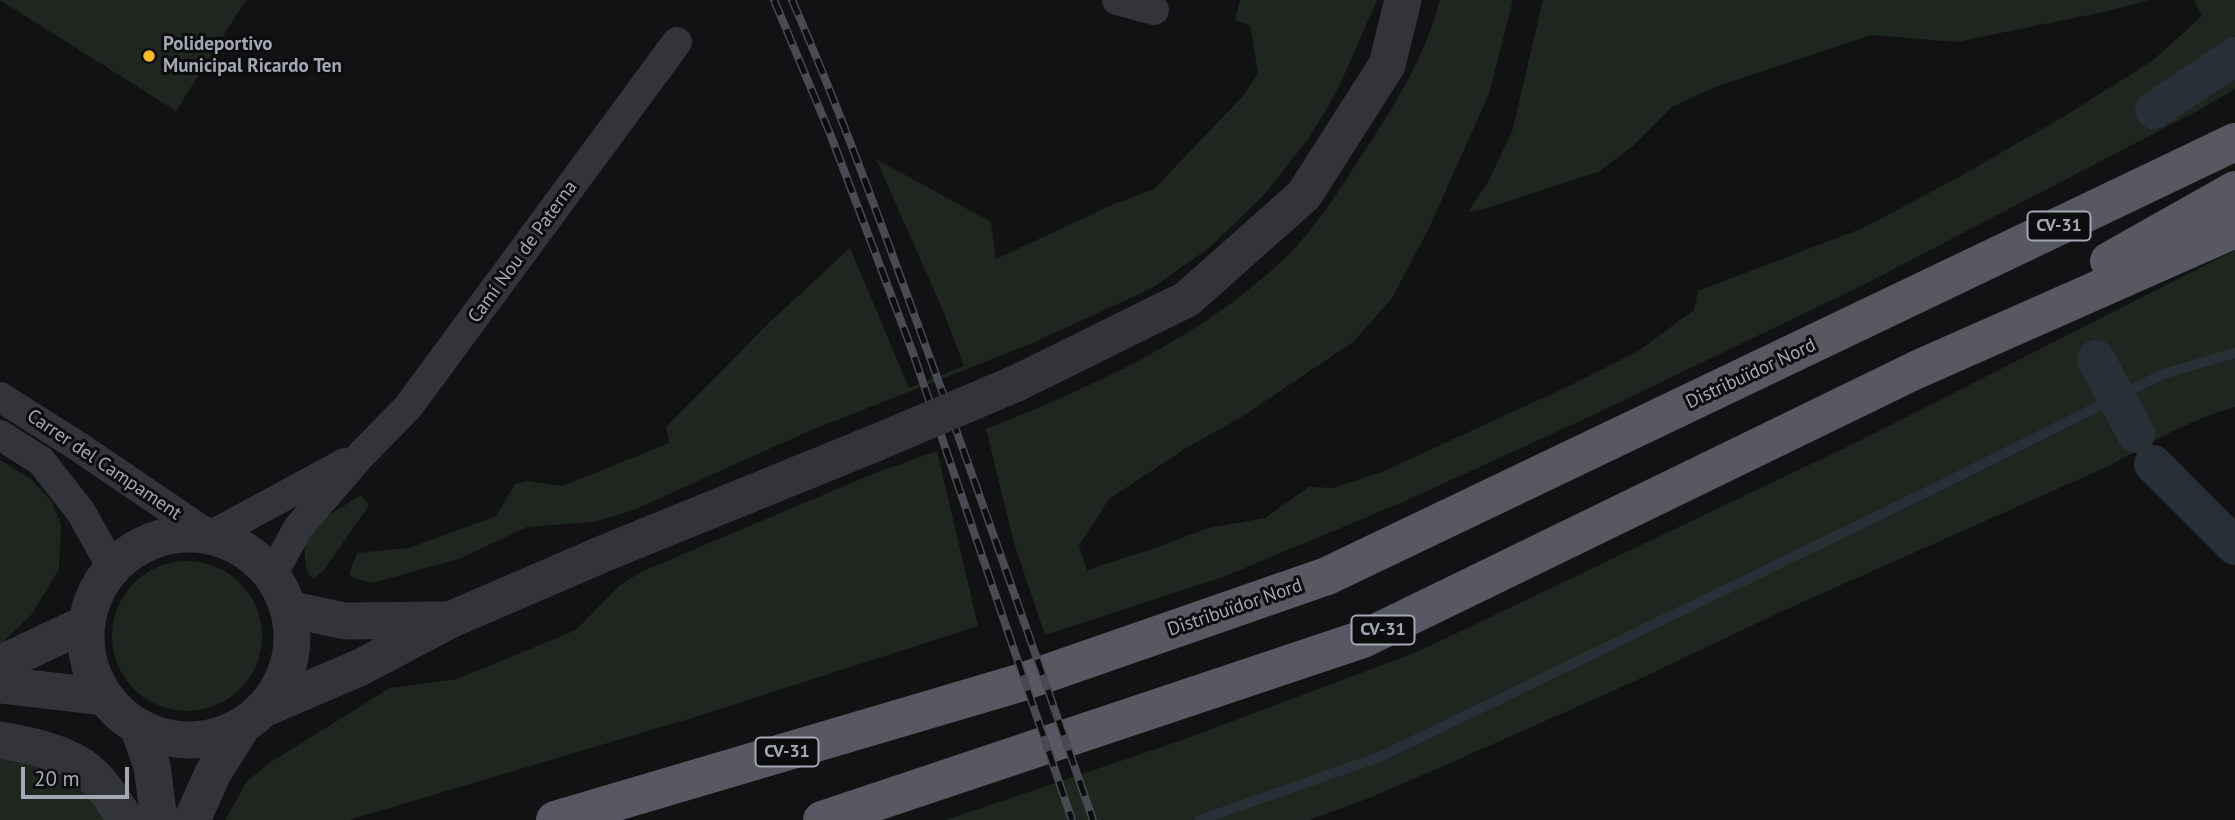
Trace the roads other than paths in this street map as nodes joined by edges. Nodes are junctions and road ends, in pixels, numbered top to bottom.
1 (1117, 0) edge
2 (1403, 0) edge
3 (1154, 10) dead end
4 (677, 42) dead end
5 (2235, 117) edge
6 (2235, 142) edge
7 (2235, 190) edge
8 (2235, 229) edge
9 (1883, 311) junction
10 (1916, 370) junction
11 (0, 397) edge
12 (0, 435) edge
13 (361, 455) junction
14 (210, 535) junction
15 (112, 568) junction
16 (272, 575) junction
17 (288, 609) junction
18 (452, 619) junction
19 (87, 623) junction
20 (0, 664) edge
21 (0, 685) edge
22 (105, 697) junction
23 (252, 718) junction
24 (138, 727) junction
25 (0, 740) edge
26 (127, 820) edge
27 (159, 820) edge
28 (192, 820) edge
29 (555, 820) edge
30 (822, 820) edge

1 - 3 street
2 - 18 street, bridge
4 - 13 street, Camí Nou de Paterna
5 - 9 highway
6 - 9 highway, CV-31
7 - 10 highway
8 - 10 highway
9 - 29 highway, Distribuïdor Nord / CV-31
10 - 30 highway, CV-31
11 - 14 street, Carrer del Campament
12 - 15 street, Carrer del Campament
13 - 14 street, Camí Nou de Paterna
13 - 16 street, Camí Nou de Paterna
14 - 15 street
14 - 16 street
15 - 19 street
16 - 17 street
17 - 18 street
17 - 23 street
18 - 23 street
19 - 20 street
19 - 22 street
21 - 22 street
22 - 24 street
23 - 24 street
23 - 28 street
24 - 27 street
25 - 26 street

